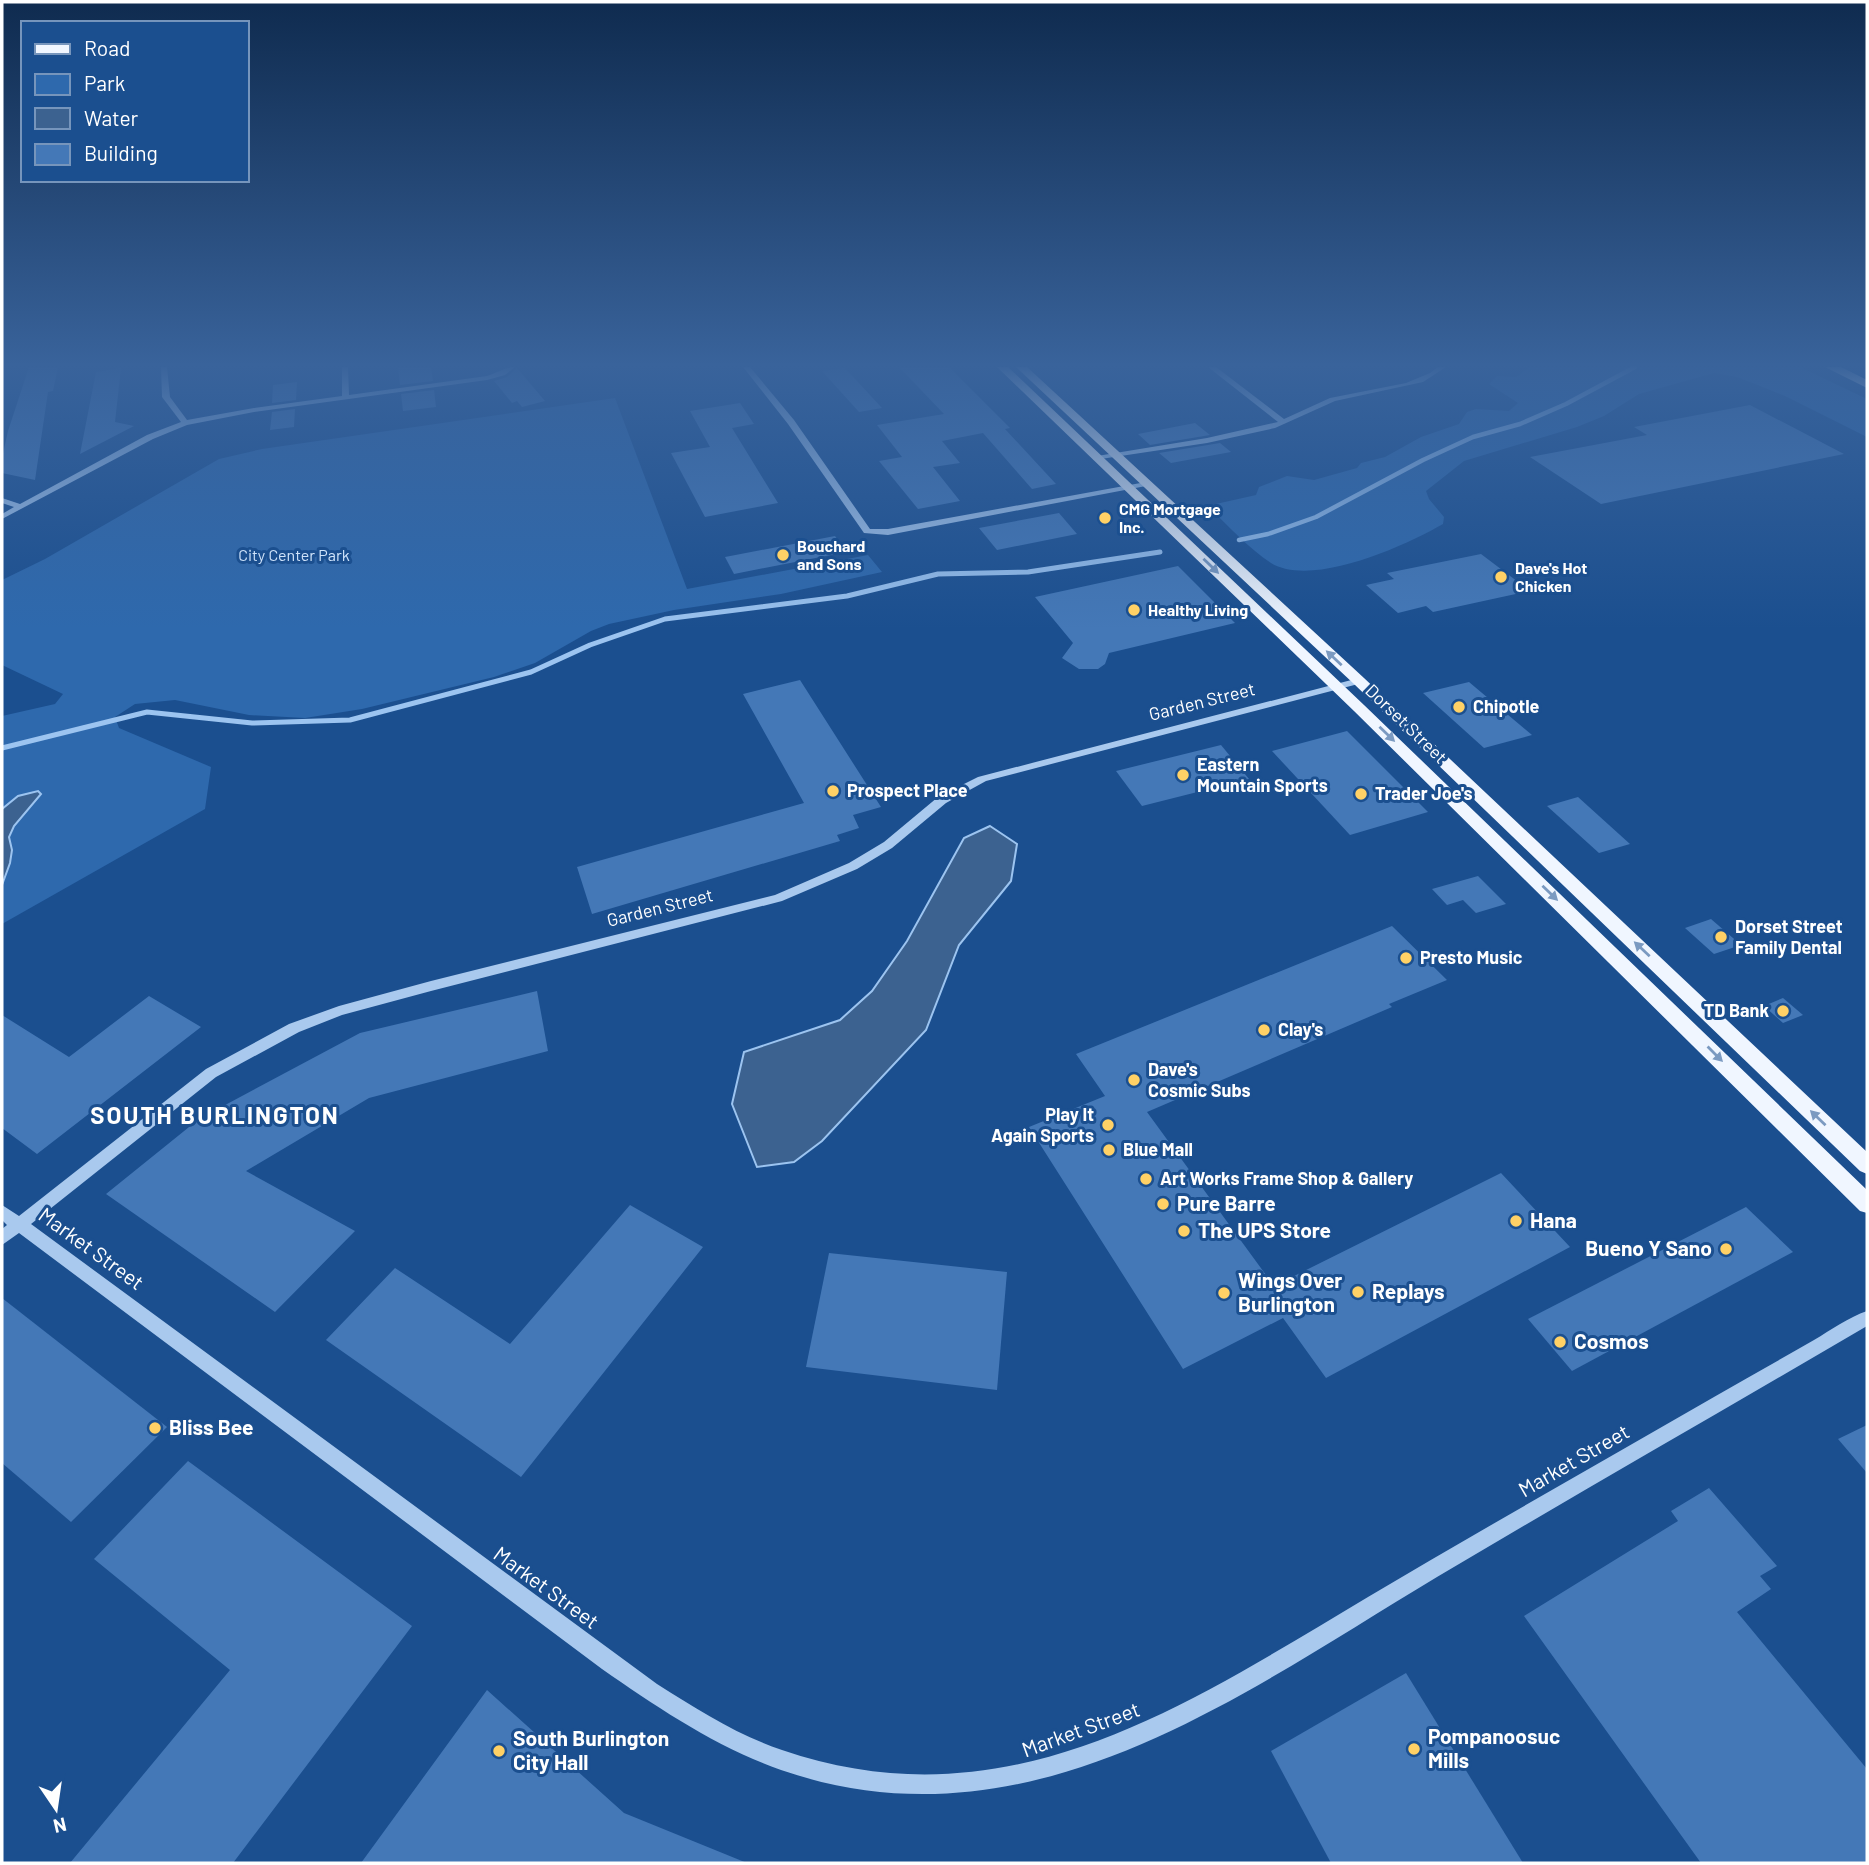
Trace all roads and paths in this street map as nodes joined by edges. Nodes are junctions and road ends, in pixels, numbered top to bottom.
1 (119, 454) edge
2 (813, 454) edge
3 (1093, 454) edge
4 (1120, 454) edge
5 (1115, 455) junction
6 (1097, 458) junction
7 (1146, 484) junction
8 (1128, 488) junction
9 (2, 500) edge
10 (21, 507) junction
11 (2, 517) edge
12 (1359, 681) junction
13 (1338, 687) junction
14 (1691, 997) junction
15 (1667, 1006) junction
16 (1867, 1165) edge
17 (1867, 1204) edge
18 (2, 1212) edge
19 (18, 1224) junction
20 (2, 1238) edge
21 (1867, 1318) edge

1 - 10 street
2 - 8 street
3 - 6 main road, Dorset Street
4 - 5 street
5 - 6 street
5 - 7 main road, Dorset Street
6 - 8 main road, Dorset Street
7 - 8 street
12 -> 7 main road, Dorset Street
8 -> 13 main road, Dorset Street
9 - 10 street
10 - 11 street
12 - 13 street, Garden Street
14 -> 12 main road, Dorset Street
13 -> 15 main road, Dorset Street
13 - 19 street, Garden Street
14 - 15 main road
16 -> 14 main road, Dorset Street
15 -> 17 main road, Dorset Street
18 - 19 street, Market Street
19 - 20 street, Garden Street
19 - 21 street, Market Street

